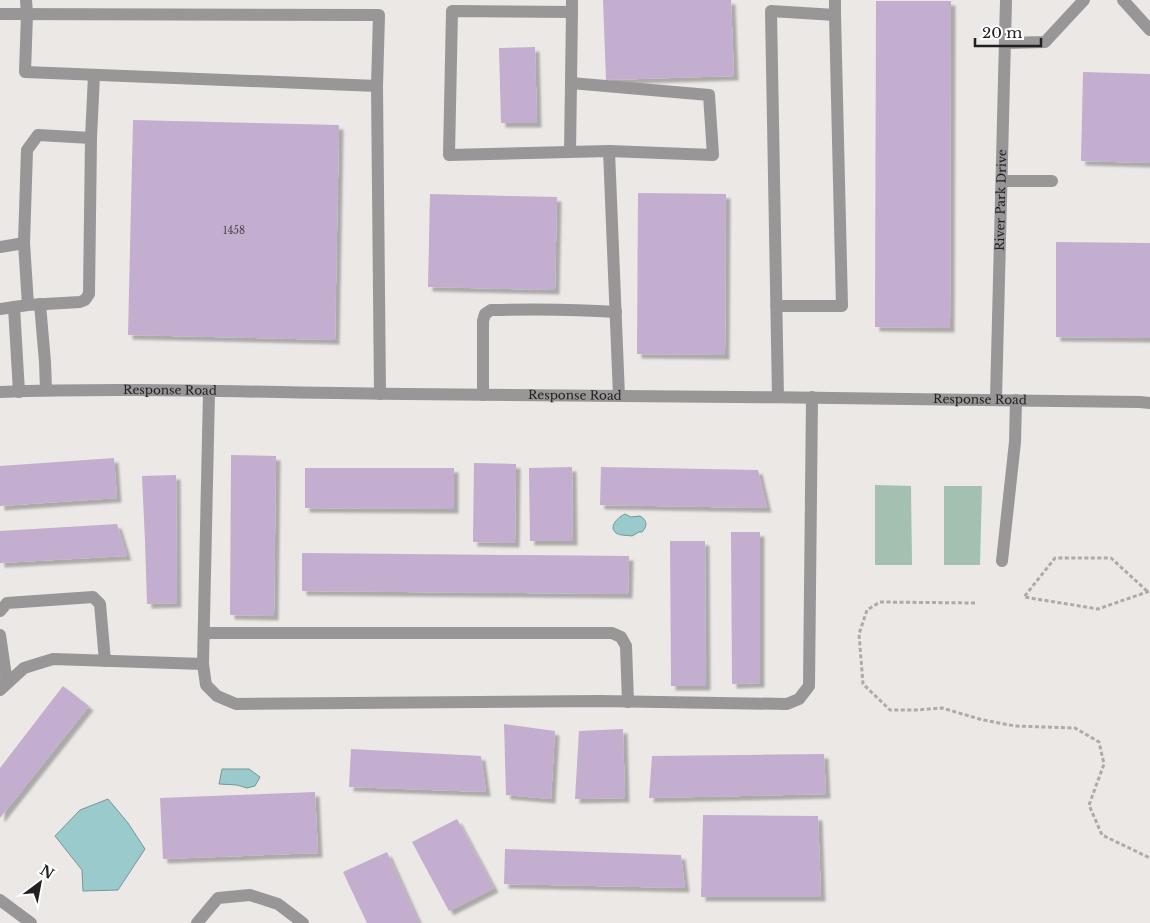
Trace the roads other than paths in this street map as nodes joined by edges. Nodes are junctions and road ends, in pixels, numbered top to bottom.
1 (26, 0) edge
2 (836, 0) edge
3 (1006, 0) edge
4 (1084, 0) edge
5 (1123, 0) edge
6 (572, 6) edge
7 (0, 14) edge
8 (27, 14) junction
9 (835, 15) junction
10 (1150, 30) edge
11 (1005, 43) junction
12 (94, 75) junction
13 (571, 83) junction
14 (377, 86) junction
15 (91, 138) junction
16 (609, 151) junction
17 (570, 152) junction
18 (1002, 181) junction
19 (1052, 181) dead end
20 (24, 243) junction
21 (0, 247) edge
22 (34, 305) junction
23 (776, 306) junction
24 (14, 307) junction
25 (0, 309) edge
26 (616, 312) junction
27 (46, 390) junction
28 (0, 392) edge
29 (20, 392) junction
30 (209, 392) junction
31 (380, 394) junction
32 (483, 395) junction
33 (619, 396) junction
34 (778, 397) junction
35 (812, 398) junction
36 (996, 400) junction
37 (1016, 400) junction
38 (1150, 403) edge
39 (1002, 561) dead end
40 (0, 611) edge
41 (204, 633) junction
42 (0, 635) edge
43 (105, 661) junction
44 (203, 664) junction
45 (2, 686) edge
46 (628, 702) junction
47 (0, 900) edge
48 (31, 923) edge
49 (198, 923) edge
50 (303, 923) edge

1 - 8 street
2 - 9 street
3 - 11 street, River Park Drive
4 - 11 street
5 - 10 street
6 - 13 street
6 - 17 street
7 - 8 street
8 - 12 street
8 - 14 street
9 - 23 street
9 - 23 street
11 - 18 street, River Park Drive
12 - 14 street
12 - 15 street
13 - 16 street
13 - 17 street
14 - 31 street
15 - 20 street
15 - 22 street
16 - 17 street
16 - 26 street
18 - 19 street
18 - 36 street, River Park Drive
20 - 21 street
20 - 22 street
22 - 24 street
22 - 27 street
23 - 34 street
24 - 25 street
24 - 29 street
26 - 32 street
26 - 33 street
27 - 29 street, Response Road
27 - 30 street, Response Road
28 - 29 street, Response Road
30 - 31 street, Response Road
30 - 41 street
31 - 32 street, Response Road
32 - 33 street, Response Road
33 - 34 street, Response Road
34 - 35 street, Response Road
35 - 36 street, Response Road
35 - 46 street
36 - 37 street, Response Road
37 - 38 street, Response Road
37 - 39 street
40 - 43 street
41 - 44 street
41 - 46 street
42 - 45 street
43 - 44 street
43 - 45 street
44 - 46 street
47 - 48 street
49 - 50 street

